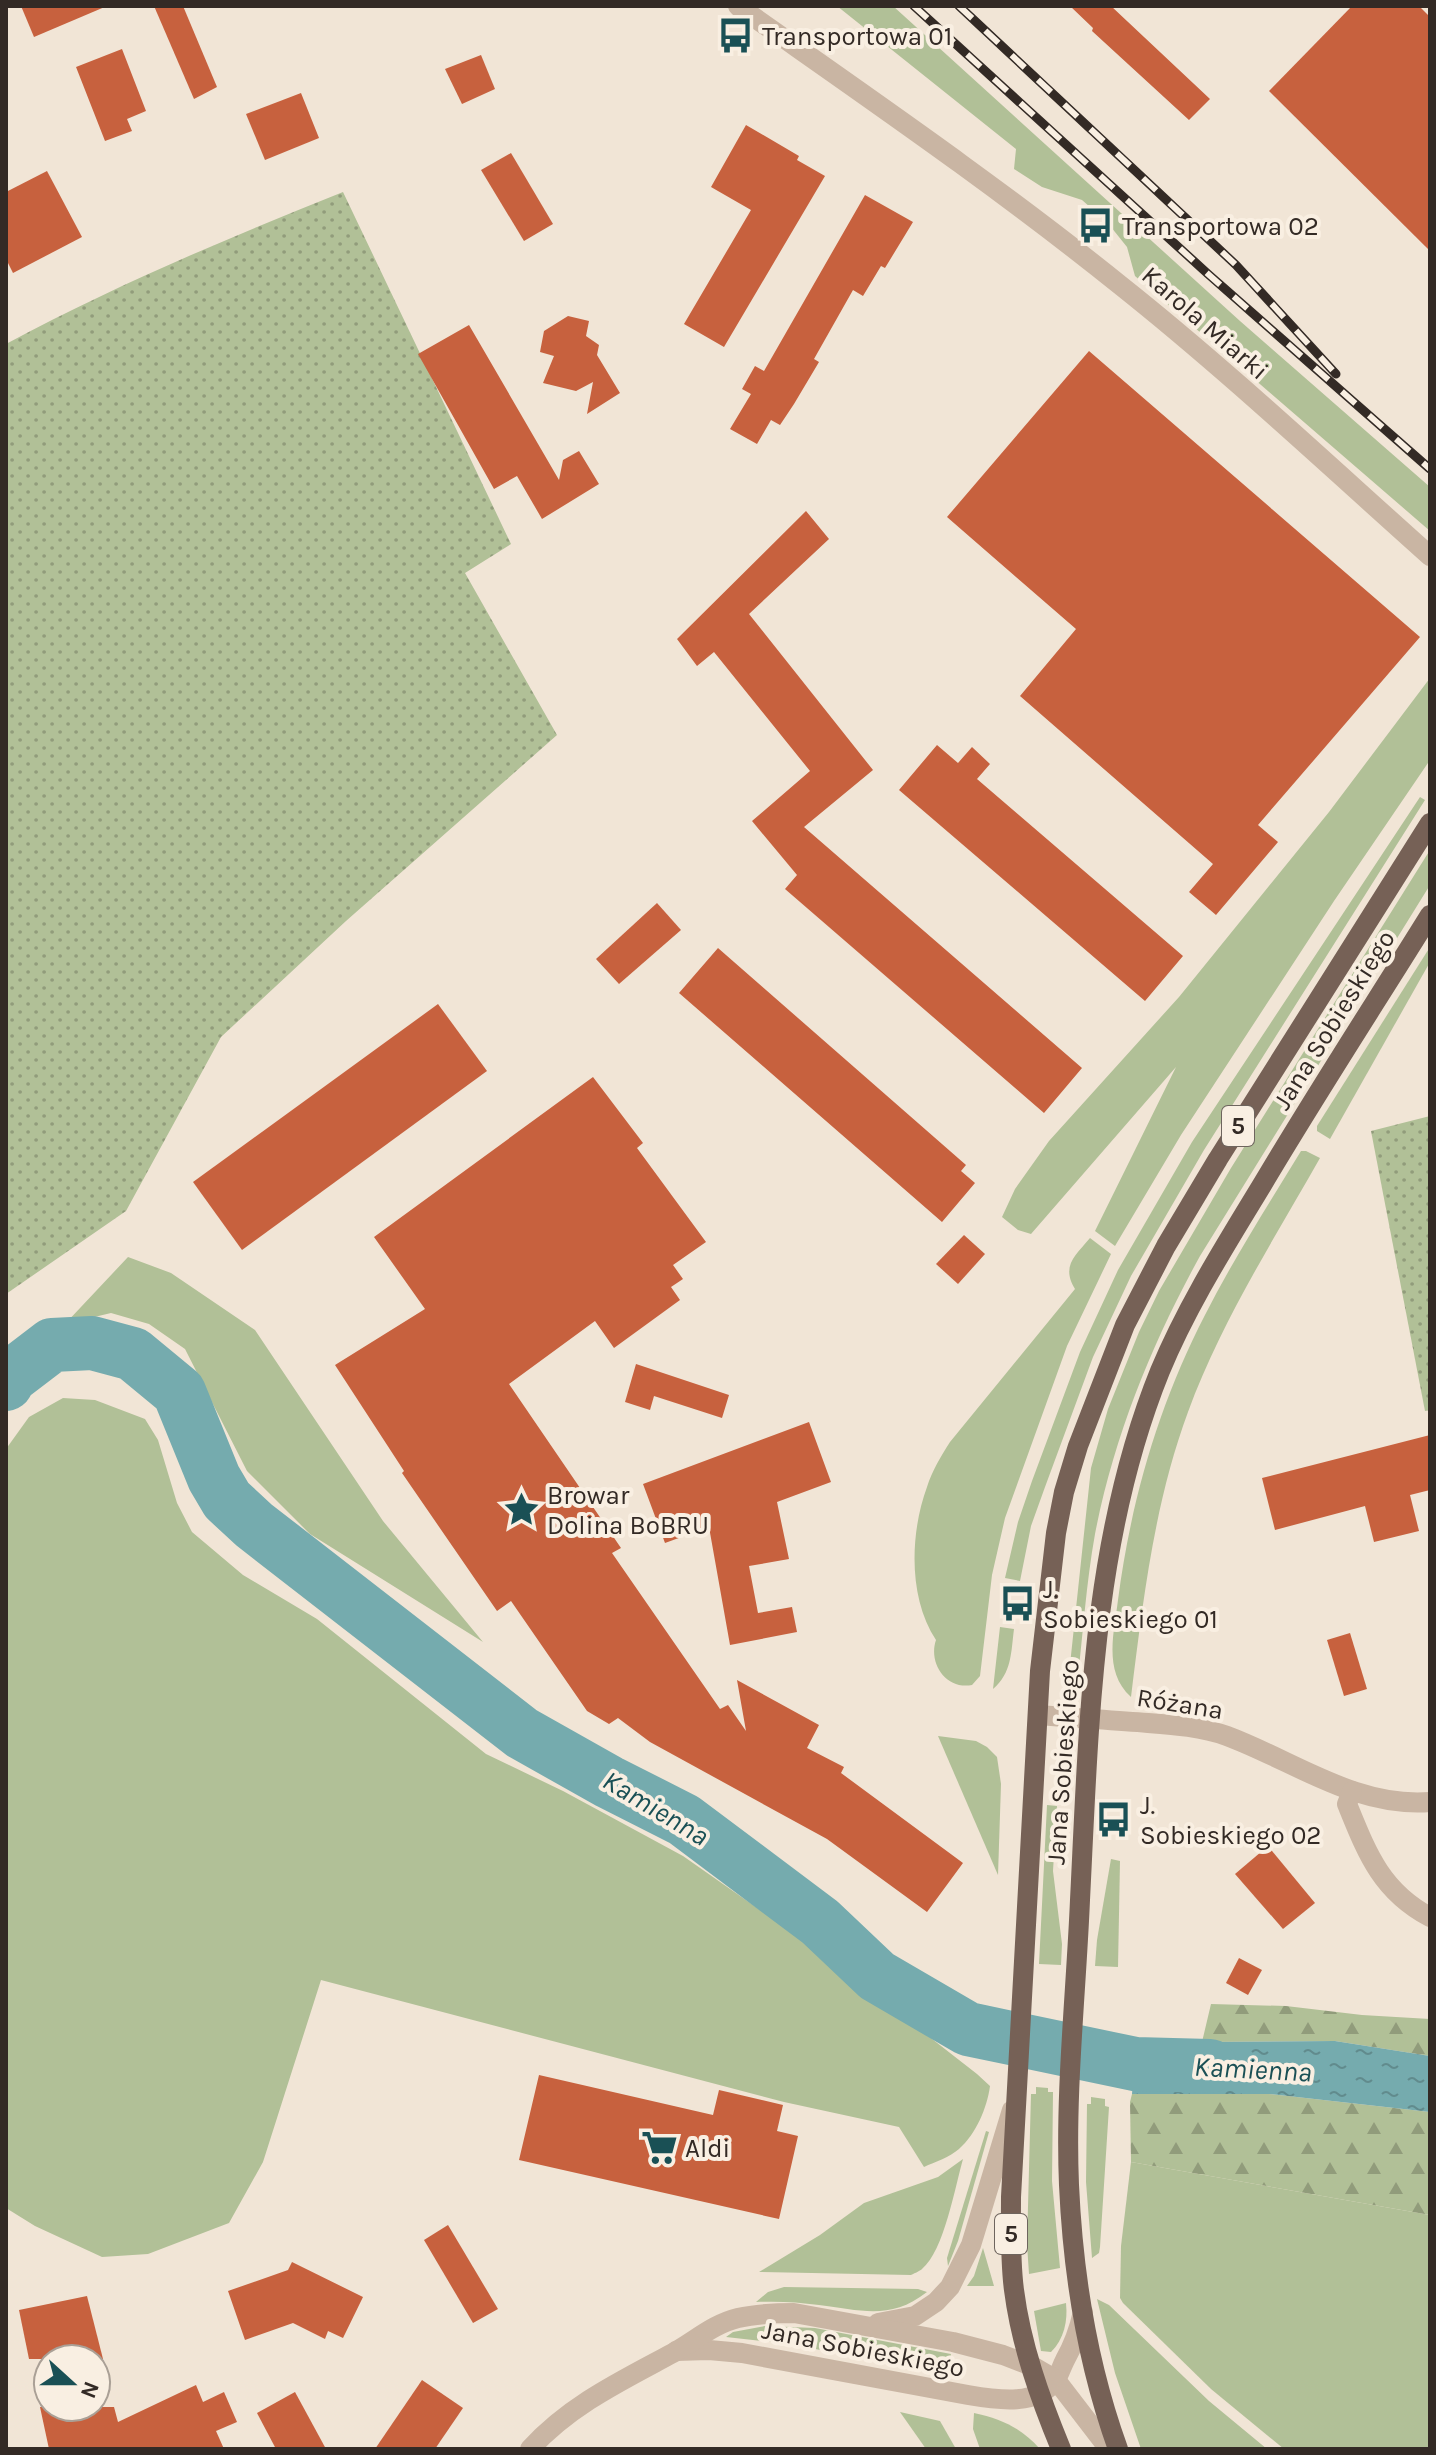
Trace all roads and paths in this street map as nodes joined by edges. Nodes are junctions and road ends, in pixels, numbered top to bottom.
1 (738, 6) edge
2 (1430, 556) edge
3 (1430, 823) edge
4 (1430, 915) edge
5 (1038, 1715) junction
6 (1091, 1719) junction
7 (1352, 1791) junction
8 (1430, 1802) edge
9 (1430, 1917) edge
10 (1016, 2091) junction
11 (1083, 2310) junction
12 (857, 2323) junction
13 (676, 2351) junction
14 (1032, 2366) junction
15 (1056, 2380) junction
16 (1040, 2394) junction
17 (530, 2449) edge
18 (1061, 2449) edge
19 (1109, 2449) edge
20 (1118, 2449) edge

1 - 2 street, Karola Miarki
3 - 5 main road, Jana Sobieskiego / 5
4 - 6 main road, Jana Sobieskiego / 5
5 - 6 street, Różana
5 - 10 main road, Jana Sobieskiego / 5
6 - 7 street, Różana
6 - 11 main road, Jana Sobieskiego / 5
7 - 8 street, Różana
7 - 9 street
10 - 12 street, Jana Sobieskiego
10 - 14 main road, Jana Sobieskiego / 5
11 - 15 street
11 - 20 main road, 5
12 - 13 street, Jana Sobieskiego
12 - 14 street, Jana Sobieskiego
13 - 16 street, Jana Sobieskiego
13 - 17 street, Jana Sobieskiego
14 - 15 street, Jana Sobieskiego
14 - 16 main road, 5
15 - 16 street
15 - 19 street
16 - 18 main road, 5

